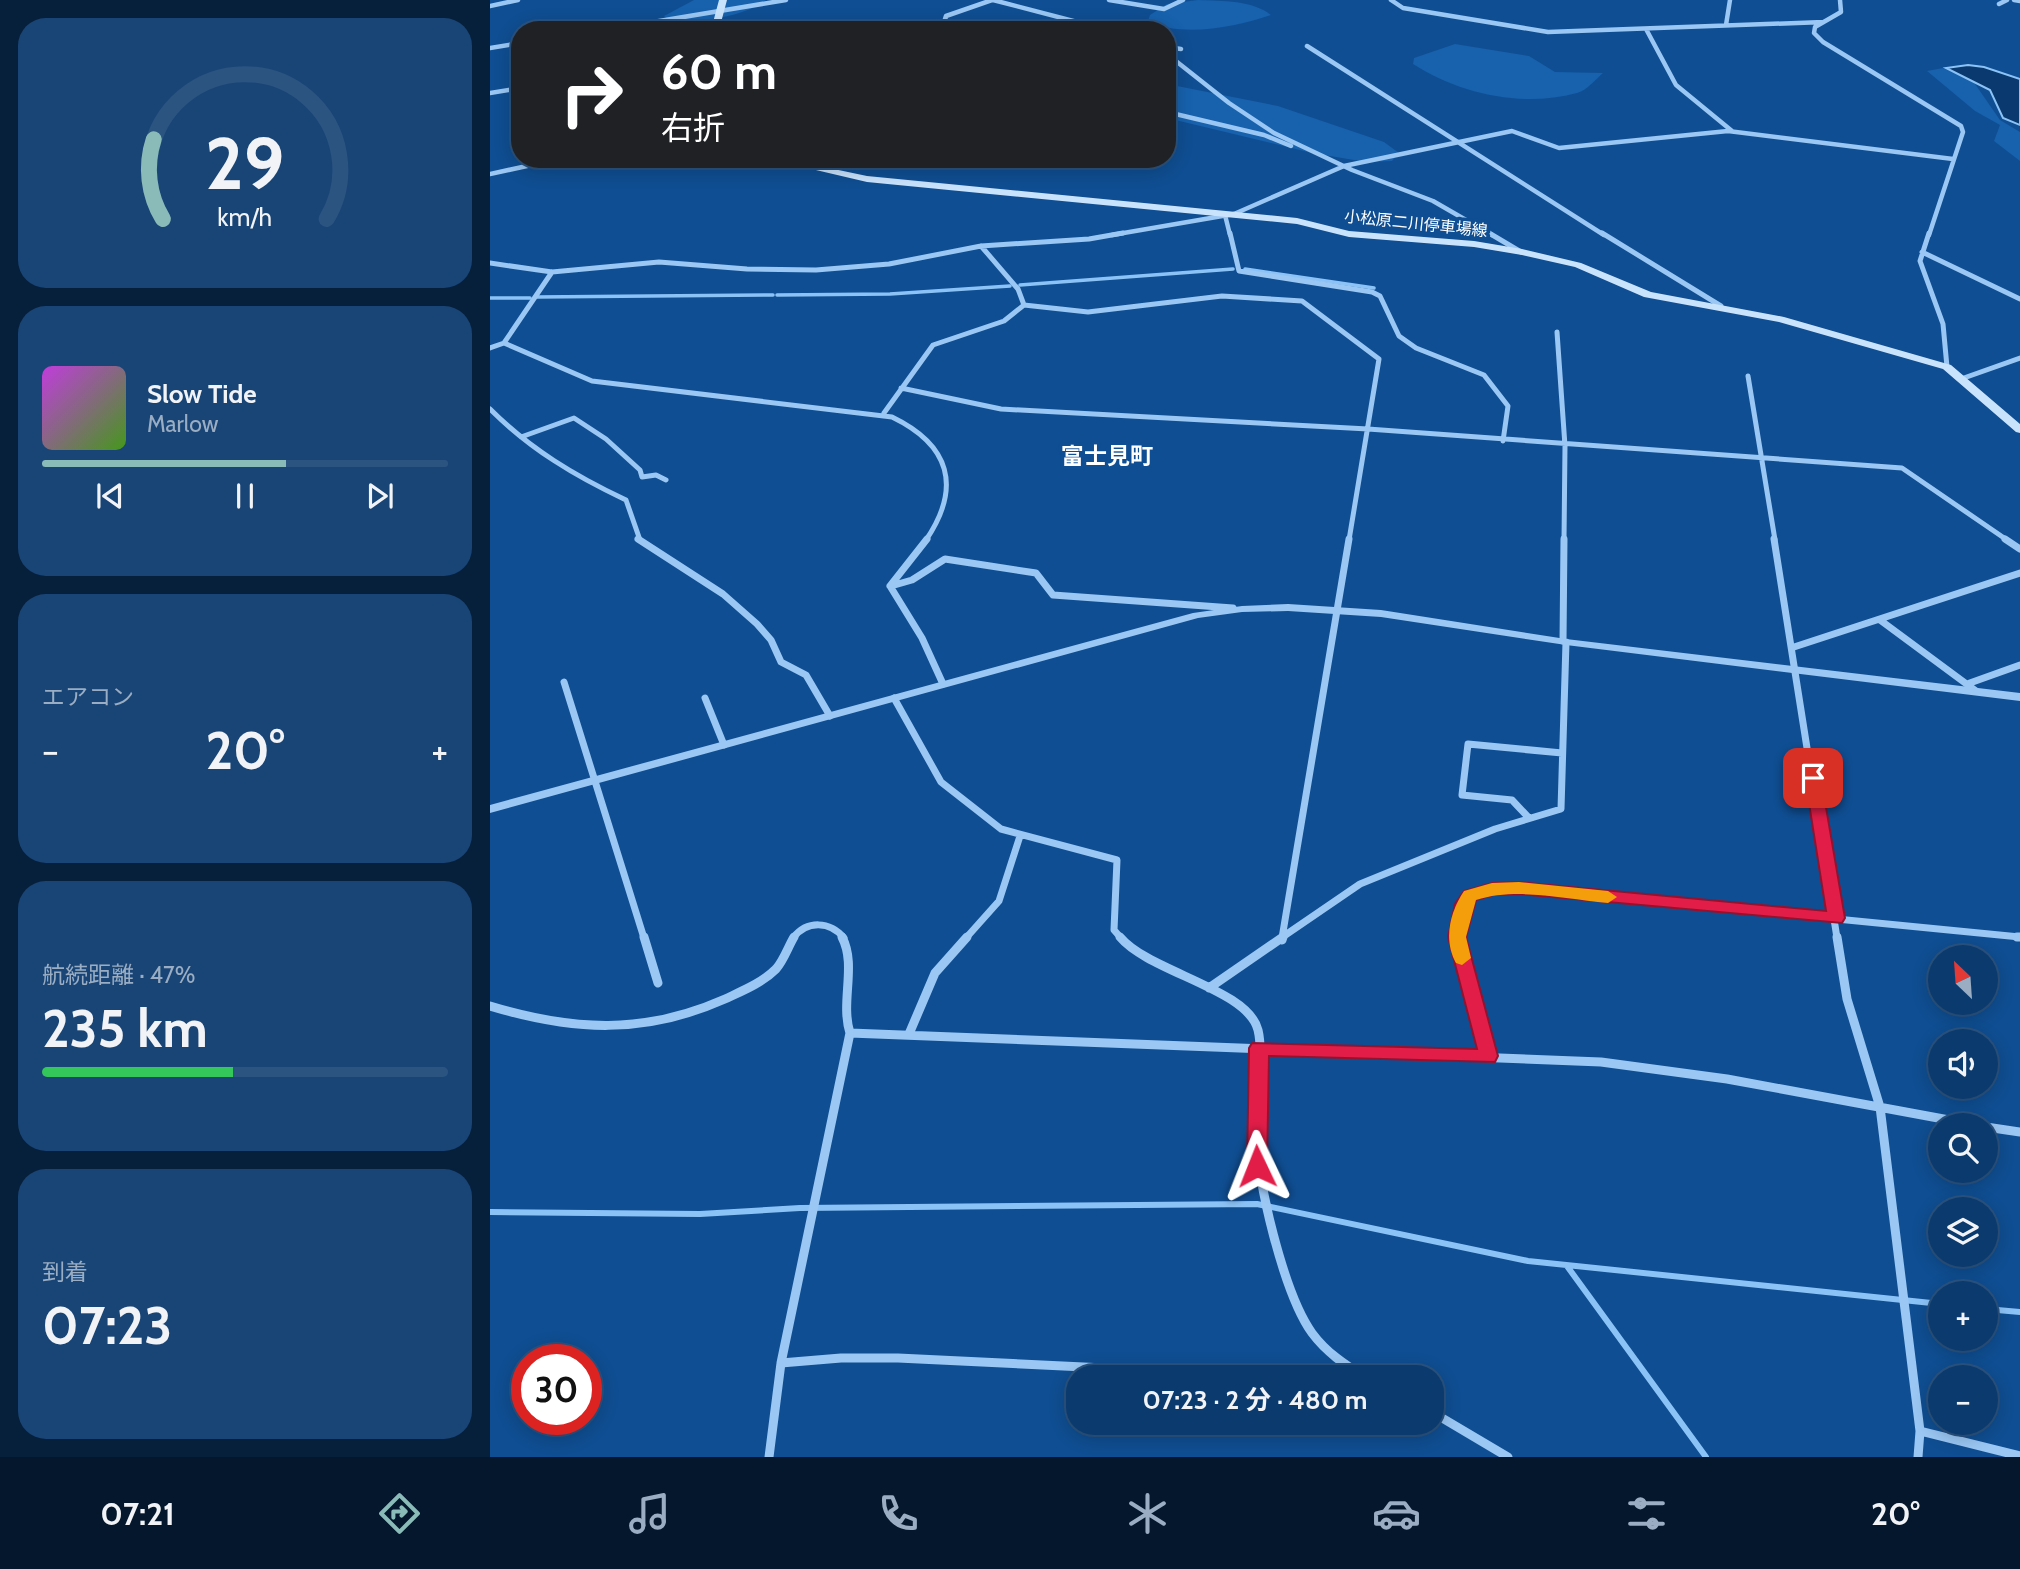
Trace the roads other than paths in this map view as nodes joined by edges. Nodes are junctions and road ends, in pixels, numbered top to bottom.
1 (517, 0) edge
2 (723, 0) edge
3 (786, 0) edge
4 (993, 0) edge
5 (1109, 0) edge
6 (1183, 0) edge
7 (1391, 0) edge
8 (1730, 0) edge
9 (1840, 0) edge
10 (2007, 0) edge
11 (2014, 0) edge
12 (2020, 1) edge
13 (1999, 4) dead end
14 (490, 6) edge
15 (720, 12) junction
16 (662, 21) edge
17 (718, 21) edge
18 (946, 21) edge
19 (1074, 21) edge
20 (1824, 22) junction
21 (1726, 25) junction
22 (1646, 29) junction
23 (511, 44) edge
24 (1307, 46) dead end
25 (490, 48) edge
26 (1176, 48) edge
27 (1181, 49) dead end
28 (1176, 61) edge
29 (511, 90) edge
30 (490, 93) edge
31 (1176, 114) edge
32 (1733, 132) junction
33 (1455, 142) junction
34 (1308, 149) junction
35 (1953, 159) junction
36 (1344, 166) junction
37 (518, 168) edge
38 (821, 168) edge
39 (490, 174) edge
40 (1229, 214) junction
41 (981, 246) junction
42 (1522, 252) junction
43 (1922, 252) junction
44 (490, 263) edge
45 (552, 272) junction
46 (2020, 299) edge
47 (1024, 305) junction
48 (1721, 306) junction
49 (1557, 332) dead end
50 (504, 343) junction
51 (490, 348) edge
52 (2020, 358) edge
53 (1947, 367) junction
54 (1748, 376) dead end
55 (1961, 379) junction
56 (901, 388) junction
57 (490, 409) edge
58 (884, 413) junction
59 (1368, 429) junction
60 (2020, 430) edge
61 (520, 437) junction
62 (1503, 441) junction
63 (1565, 446) junction
64 (1762, 456) junction
65 (666, 480) dead end
66 (2020, 549) edge
67 (2020, 573) edge
68 (890, 586) junction
69 (1233, 608) junction
70 (1337, 611) junction
71 (1880, 620) junction
72 (1565, 641) junction
73 (1794, 647) junction
74 (2020, 665) edge
75 (1796, 668) junction
76 (564, 682) dead end
77 (943, 684) junction
78 (1971, 688) junction
79 (2020, 697) edge
80 (705, 698) dead end
81 (894, 698) junction
82 (830, 716) junction
83 (724, 745) junction
84 (1562, 753) junction
85 (594, 780) junction
86 (490, 808) edge
87 (1529, 818) junction
88 (1020, 836) junction
89 (1836, 918) junction
90 (2020, 937) edge
91 (1282, 940) junction
92 (658, 983) dead end
93 (1209, 988) junction
94 (490, 1006) edge
95 (850, 1033) junction
96 (909, 1034) junction
97 (1259, 1048) junction
98 (1488, 1056) junction
99 (1880, 1107) junction
100 (1928, 1116) edge
101 (1998, 1129) edge
102 (2020, 1132) edge
103 (781, 1363) junction
104 (1344, 1365) edge
105 (1066, 1368) edge
106 (1444, 1419) edge
107 (1920, 1431) junction
108 (2018, 1454) edge
109 (769, 1457) edge
110 (1507, 1457) edge
111 (1918, 1457) edge

1 - 14 street
2 - 15 main road
3 - 15 street
4 - 18 street
4 - 19 street
5 - 6 street
7 - 22 street
8 - 21 street
9 - 20 street
10 - 13 street
11 - 12 street
15 - 16 street
15 - 17 main road
20 - 21 street
20 - 35 street
21 - 22 street
22 - 32 street
23 - 25 street
24 - 33 street
26 - 27 street
28 - 34 street
29 - 30 street
31 - 34 street
32 - 33 street
32 - 35 street
33 - 36 street
33 - 48 street
34 - 36 street
35 - 43 street
36 - 40 street
36 - 42 street
37 - 39 street
38 - 40 main road, 小松原二川停車場線
40 - 41 street
40 - 42 main road, 小松原二川停車場線
40 - 62 street
41 - 45 street
41 - 47 street
42 - 48 main road, 小松原二川停車場線
43 - 46 street
43 - 53 street
44 - 45 street
45 - 50 street
47 - 56 street
47 - 59 street
48 - 53 main road, 小松原二川停車場線
49 - 63 street
50 - 51 street
50 - 58 street
52 - 55 street
53 - 55 main road, 小松原二川停車場線
54 - 64 street
55 - 60 main road, 小松原二川停車場線
56 - 58 street
56 - 59 street
57 - 61 street
58 - 68 street
59 - 62 street
59 - 70 street
61 - 65 street
61 - 82 street
62 - 63 street
63 - 64 street
63 - 72 street
64 - 66 street
64 - 73 street
67 - 71 street
68 - 69 street
68 - 77 street
69 - 70 street
69 - 77 street
70 - 72 street
70 - 91 street
71 - 73 street
71 - 78 street
72 - 75 street
72 - 84 street
73 - 75 street
74 - 78 street
75 - 78 street
75 - 89 street
76 - 85 street
77 - 81 street
78 - 79 street
80 - 83 street
81 - 82 street
81 - 88 street
82 - 83 street
83 - 85 street
84 - 87 street
84 - 87 street
85 - 86 street
85 - 92 street
87 - 91 street
88 - 93 street
88 - 96 street
89 - 90 street
89 - 98 street
89 - 99 street
91 - 93 street
93 - 97 street
94 - 95 street
95 - 96 street
95 - 103 street
96 - 97 street
97 - 98 street
97 - 104 street
98 - 99 street
99 - 100 street
99 - 107 street
101 - 102 street
103 - 105 street
103 - 109 street
106 - 110 street
107 - 108 street
107 - 111 street

